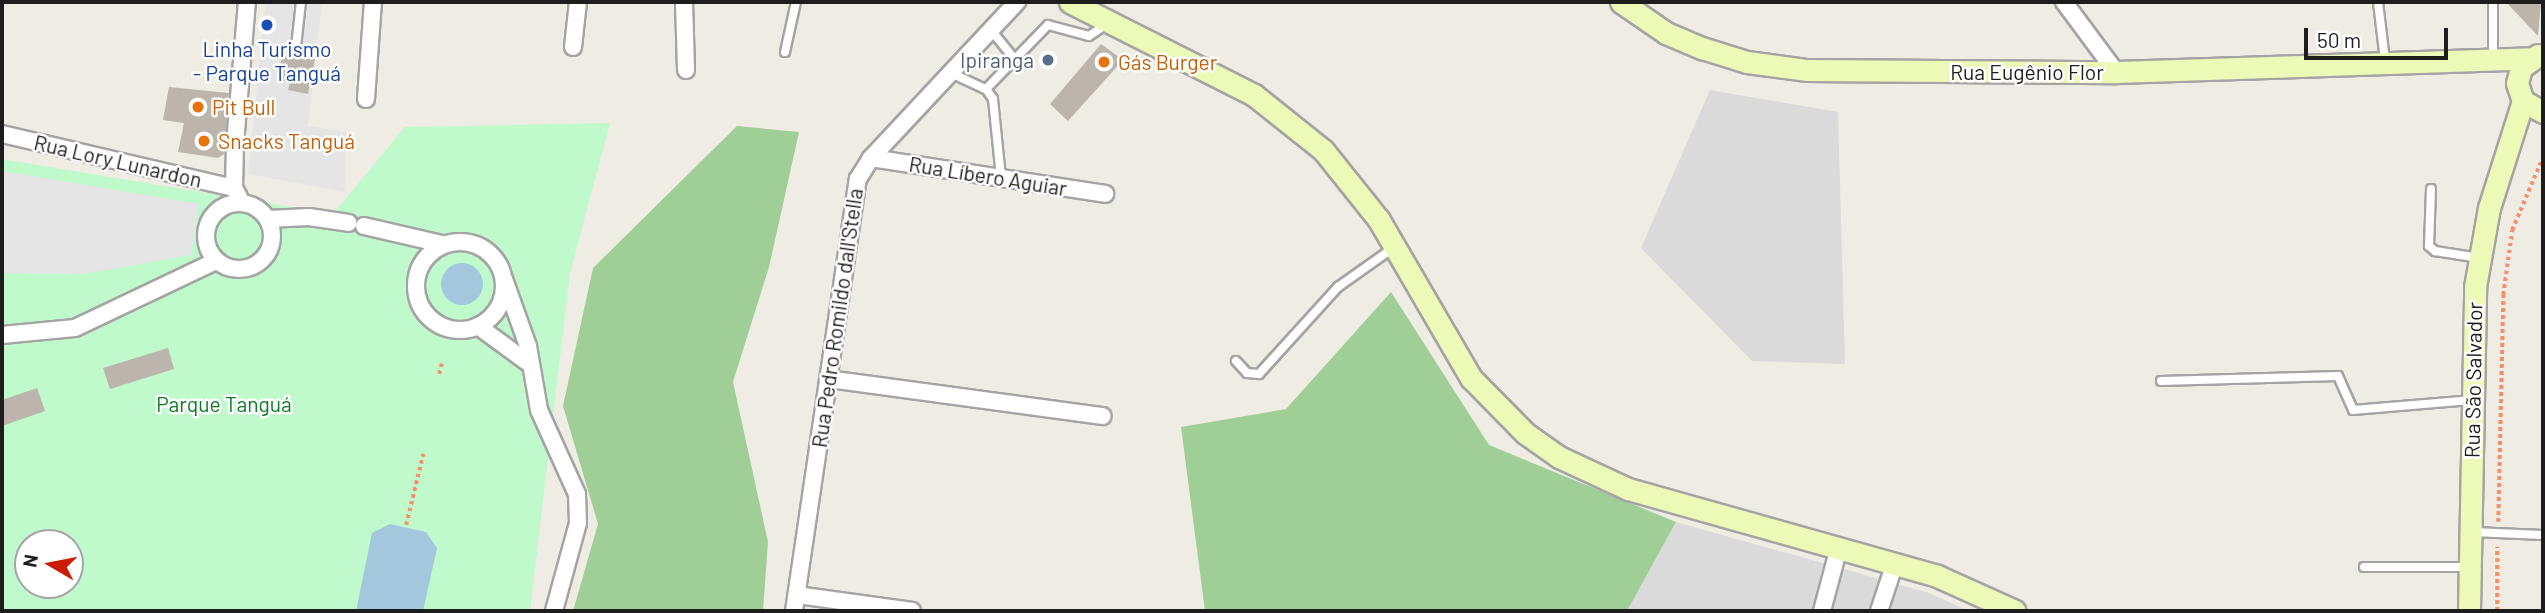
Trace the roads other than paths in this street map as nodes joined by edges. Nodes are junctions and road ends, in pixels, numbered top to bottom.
1 (247, 2) edge
2 (300, 2) edge
3 (373, 2) edge
4 (578, 2) edge
5 (684, 2) edge
6 (796, 2) edge
7 (1017, 2) edge
8 (1070, 2) edge
9 (1621, 2) edge
10 (2064, 2) edge
11 (2378, 2) edge
12 (2493, 2) edge
13 (1110, 22) junction
14 (991, 30) junction
15 (296, 47) dead end
16 (573, 47) dead end
17 (785, 52) dead end
18 (2538, 56) edge
19 (1013, 57) junction
20 (2493, 60) junction
21 (2448, 63) junction
22 (2385, 64) junction
23 (686, 70) dead end
24 (951, 72) junction
25 (2116, 72) junction
26 (985, 89) junction
27 (2521, 92) junction
28 (366, 99) dead end
29 (2543, 113) edge
30 (2, 134) edge
31 (2508, 154) junction
32 (871, 158) junction
33 (1001, 178) junction
34 (2431, 189) dead end
35 (1105, 194) dead end
36 (238, 195) junction
37 (268, 219) junction
38 (442, 244) junction
39 (1396, 246) junction
40 (2479, 258) junction
41 (216, 261) junction
42 (504, 279) junction
43 (478, 326) junction
44 (2, 335) edge
45 (1236, 361) dead end
46 (531, 365) junction
47 (828, 379) junction
48 (2161, 381) dead end
49 (2472, 400) junction
50 (1103, 416) dead end
51 (2470, 532) junction
52 (2543, 535) edge
53 (1839, 547) junction
54 (1895, 563) junction
55 (2364, 567) dead end
56 (2469, 567) junction
57 (796, 603) edge
58 (554, 611) edge
59 (912, 611) edge
60 (1822, 611) edge
61 (1879, 611) edge
62 (2015, 611) edge
63 (2469, 611) edge

1 - 36 street
2 - 15 lane
3 - 28 street
4 - 16 street
5 - 23 street
6 - 17 lane
7 - 14 street, Rua Pedro Romildo dall'Stella
8 - 13 main road
9 - 25 main road, Rua Eugênio Flor
10 - 25 street
11 - 22 lane
12 - 20 lane
13 - 19 lane
13 - 39 main road
14 - 19 lane
14 - 24 street, Rua Pedro Romildo dall'Stella
18 - 20 main road, Rua Eugênio Flor
18 - 27 main road, Rua São Salvador
19 - 26 lane
20 - 21 main road, Rua Eugênio Flor
21 - 22 main road, Rua Eugênio Flor
21 - 27 main road, Rua Eugênio Flor
22 - 25 main road, Rua Eugênio Flor
24 - 26 lane
24 - 32 street, Rua Pedro Romildo dall'Stella
26 - 33 lane
27 - 29 main road, Rua Eugênio Flor
27 - 31 main road, Rua São Salvador
29 - 31 main road, Rua São Salvador
30 - 36 street, Rua Lory Lunardon
31 - 40 main road, Rua São Salvador
32 - 33 street, Rua Líbero Aguiar
32 - 47 street, Rua Pedro Romildo dall'Stella
33 - 35 street, Rua Líbero Aguiar
34 - 40 lane
36 - 37 street
36 - 41 street
37 - 38 street
37 - 41 street
38 - 42 street
38 - 43 street
39 - 45 lane
39 - 53 main road
40 - 49 main road, Rua São Salvador
41 - 44 street
42 - 43 street
42 - 46 street
43 - 46 street
46 - 58 street
47 - 50 street
47 - 57 street, Rua Pedro Romildo dall'Stella
48 - 49 lane
49 - 51 main road, Rua São Salvador
51 - 52 lane
51 - 56 main road, Rua São Salvador
53 - 54 main road
53 - 60 street
54 - 61 street
54 - 62 main road
55 - 56 lane
56 - 63 main road, Rua São Salvador
57 - 59 street

